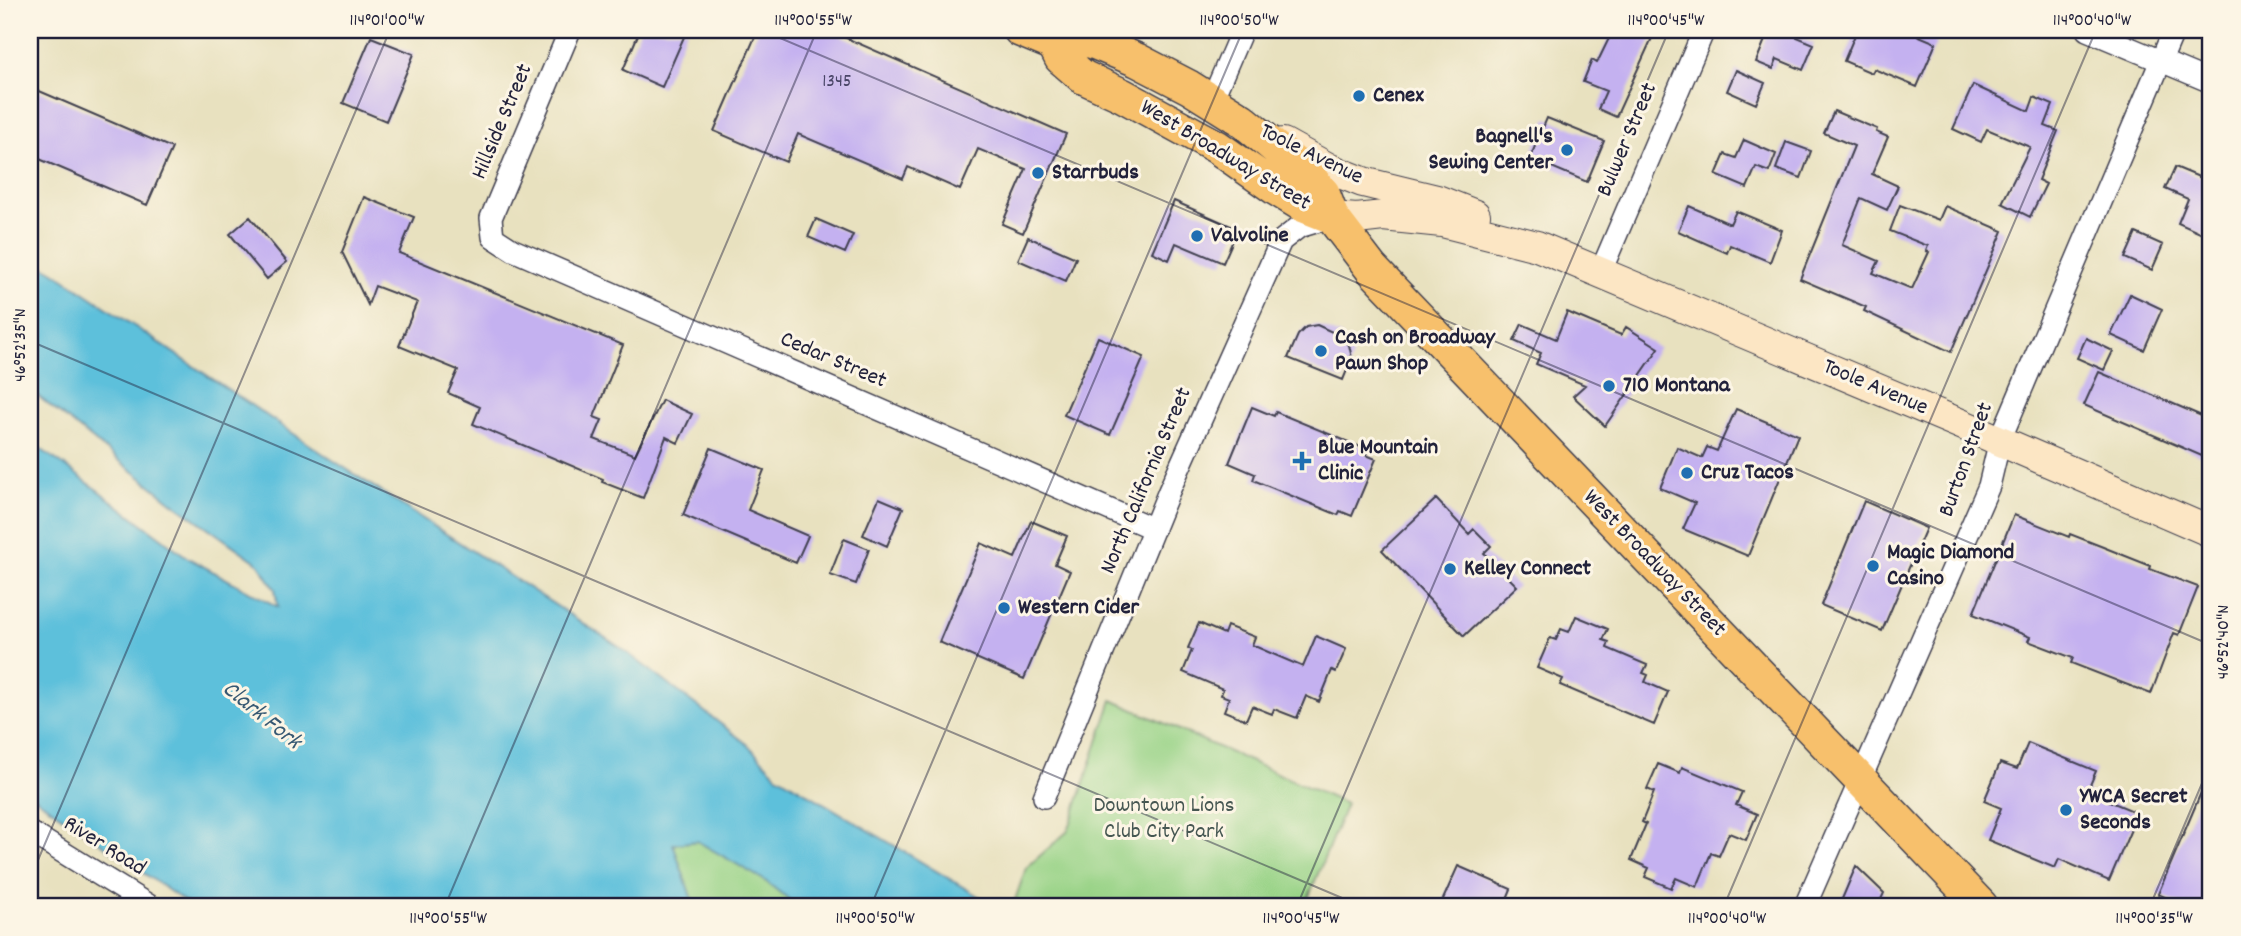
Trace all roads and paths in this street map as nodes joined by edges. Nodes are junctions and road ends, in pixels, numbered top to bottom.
1 (570, 30) edge
2 (1020, 30) edge
3 (1242, 30) edge
4 (1704, 30) edge
5 (2087, 30) edge
6 (2174, 30) edge
7 (1054, 44) junction
8 (2160, 60) junction
9 (2211, 82) edge
10 (1212, 100) junction
11 (1241, 120) junction
12 (1332, 217) junction
13 (493, 237) joint
14 (1537, 246) junction
15 (1601, 271) junction
16 (2000, 440) junction
17 (1154, 529) junction
18 (2211, 532) edge
19 (1860, 778) junction
20 (1044, 797) dead end
21 (30, 832) edge
22 (150, 906) edge
23 (1805, 906) edge
24 (1981, 906) edge

1 - 13 street, Hillside Street
2 - 7 main road, West Broadway Street
3 - 10 street
4 - 15 street, Bulwer Street
5 - 8 street
6 - 8 street, Burton Street
7 - 10 main road, West Broadway Street
7 - 12 main road, West Broadway Street
8 - 9 street
8 - 16 street, Burton Street
10 - 11 main road, West Broadway Street
11 - 12 main road, West Broadway Street
11 - 14 main road, Toole Avenue
12 - 14 main road, Toole Avenue
12 - 17 street, North California Street
12 - 19 main road, West Broadway Street
13 - 17 street, Cedar Street
14 - 15 main road, Toole Avenue
15 - 16 main road, Toole Avenue
16 - 18 main road, Toole Avenue
16 - 19 street, Burton Street
17 - 20 street, North California Street
19 - 23 street, Burton Street
19 - 24 main road, West Broadway Street
21 - 22 street, River Road

